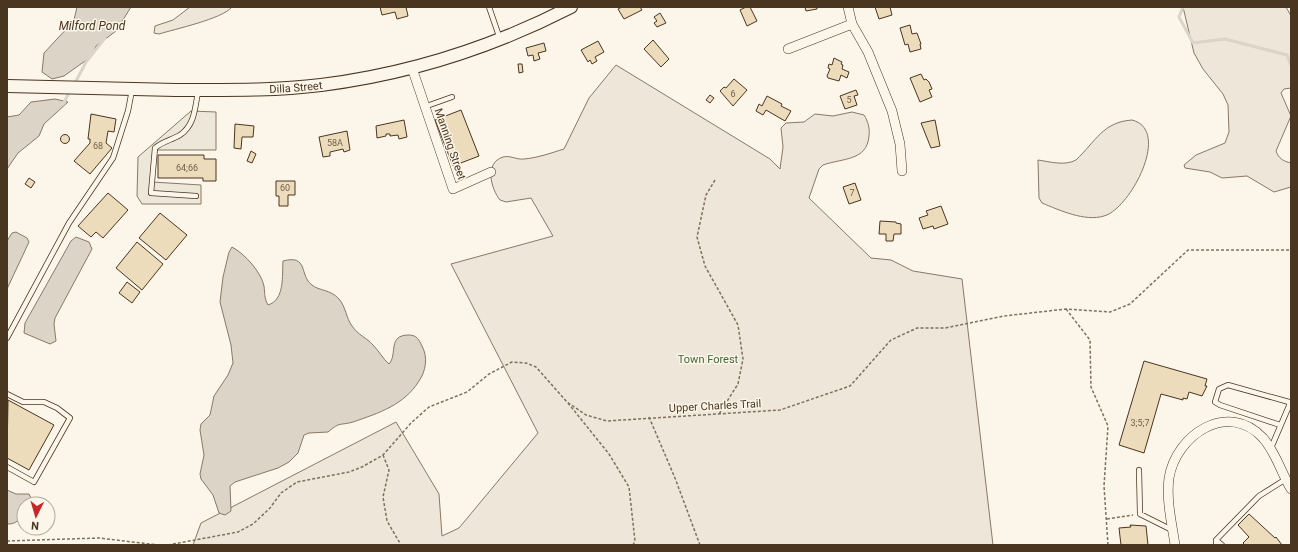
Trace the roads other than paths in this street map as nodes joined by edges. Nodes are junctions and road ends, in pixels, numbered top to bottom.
1 (489, 7) edge
2 (571, 7) edge
3 (848, 7) edge
4 (852, 24) junction
5 (500, 39) junction
6 (788, 48) dead end
7 (412, 68) junction
8 (7, 86) edge
9 (132, 89) junction
10 (198, 90) junction
11 (452, 97) dead end
12 (424, 107) junction
13 (902, 171) dead end
14 (491, 172) dead end
15 (196, 196) dead end
16 (7, 338) edge
17 (7, 394) edge
18 (1238, 411) junction
19 (1236, 423) junction
20 (1280, 425) junction
21 (1271, 450) junction
22 (7, 467) edge
23 (1139, 470) dead end
24 (1286, 479) junction
25 (1291, 489) edge
26 (1173, 531) junction
27 (1216, 542) edge
28 (1175, 545) edge
29 (1222, 545) edge

1 - 5 lane
2 - 5 main road, Dilla Street
3 - 4 street
4 - 6 street
4 - 13 street
5 - 7 main road, Dilla Street
7 - 10 main road, Dilla Street
7 - 12 street, Manning Street
8 - 9 main road, Dilla Street
9 - 10 main road, Dilla Street
9 - 16 lane
10 - 15 lane
11 - 12 lane
12 - 14 street, Manning Street
17 - 22 lane
18 - 19 lane
18 - 20 lane
18 - 20 lane
19 - 21 street
19 - 26 street
20 - 21 lane
21 - 24 street
23 - 26 lane
24 - 25 street
24 - 27 lane
26 - 28 street
27 - 29 lane

